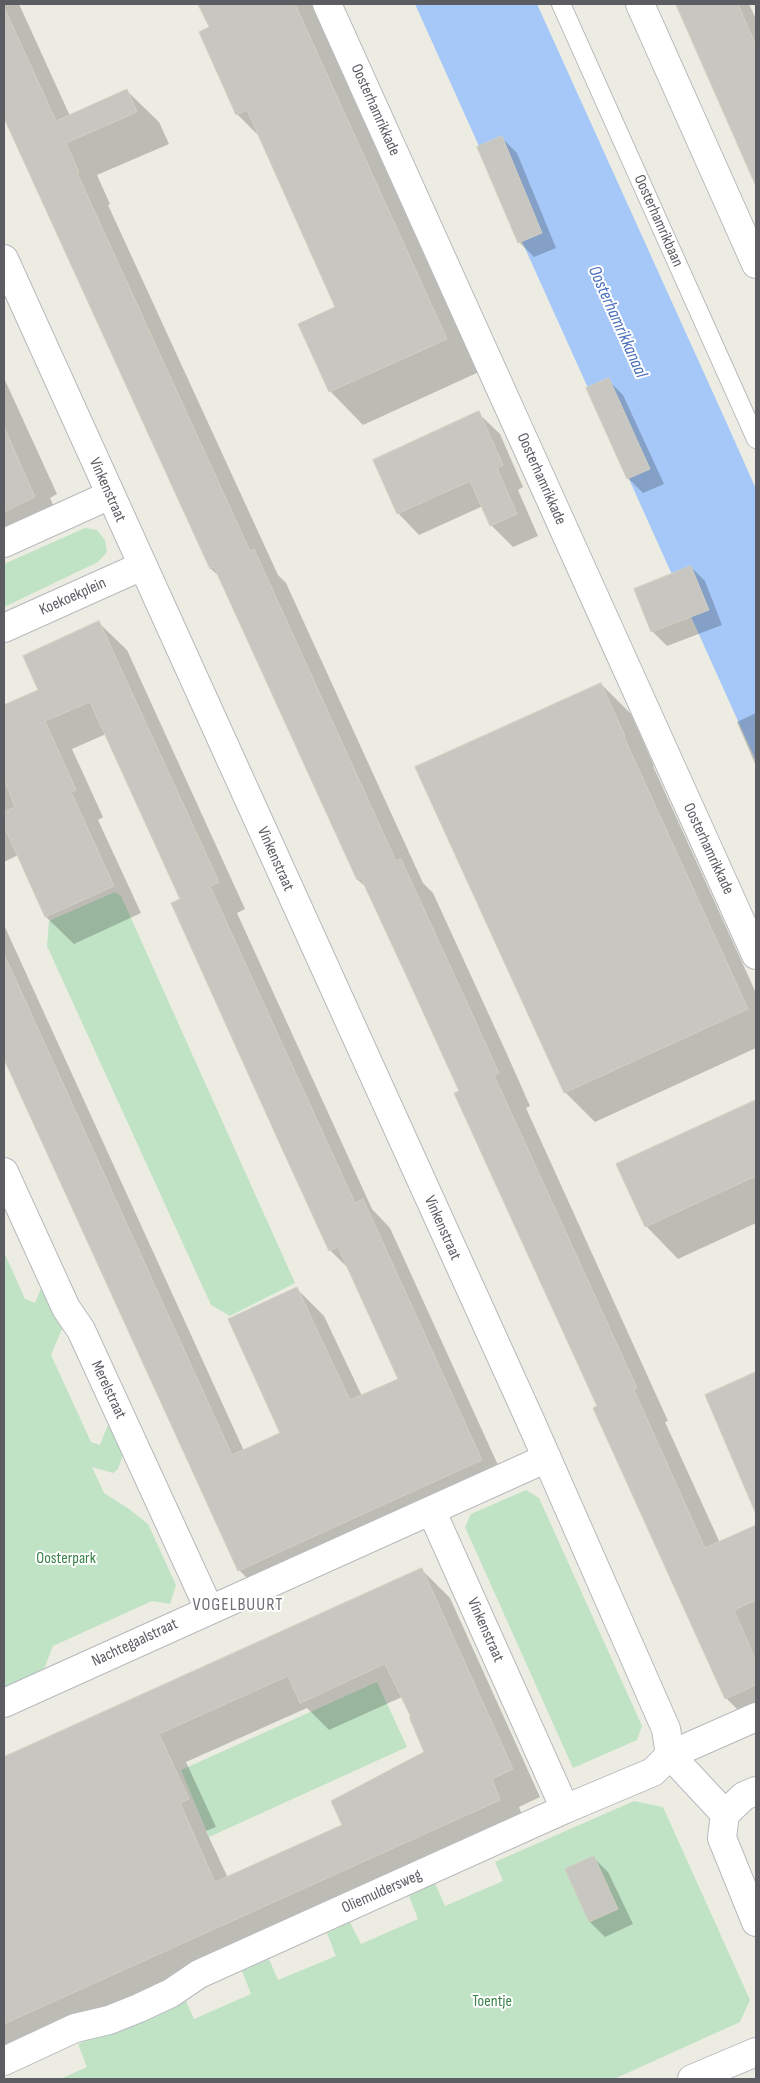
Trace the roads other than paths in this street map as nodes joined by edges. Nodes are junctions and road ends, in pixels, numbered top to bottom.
1 (327, 4) edge
2 (561, 4) edge
3 (640, 4) edge
4 (4, 259) edge
5 (756, 264) edge
6 (756, 439) edge
7 (110, 495) junction
8 (4, 543) edge
9 (142, 566) junction
10 (4, 628) edge
11 (756, 955) edge
12 (4, 1172) edge
13 (547, 1458) junction
14 (432, 1512) junction
15 (209, 1609) junction
16 (4, 1703) edge
17 (756, 1717) edge
18 (670, 1755) junction
19 (756, 1791) edge
20 (565, 1809) junction
21 (725, 1814) junction
22 (747, 1871) edge
23 (756, 1922) edge
24 (756, 2052) edge
25 (4, 2061) edge
26 (692, 2079) edge

1 - 11 street, Oosterhamrikkade
2 - 6 lane, Oosterhamrikbaan
3 - 5 street
4 - 7 street, Vinkenstraat
7 - 8 street
7 - 9 street, Vinkenstraat
9 - 10 street, Koekoekplein
9 - 13 street, Vinkenstraat
12 - 15 street, Merelstraat
13 - 14 street
13 - 18 street, Vinkenstraat
14 - 15 street, Nachtegaalstraat
14 - 20 street, Vinkenstraat
15 - 16 street, Nachtegaalstraat
17 - 18 street, Oliemuldersweg
18 - 20 street, Oliemuldersweg
18 - 21 street
19 - 21 street
20 - 25 street, Oliemuldersweg
21 - 22 street
22 - 23 street
24 - 26 street

